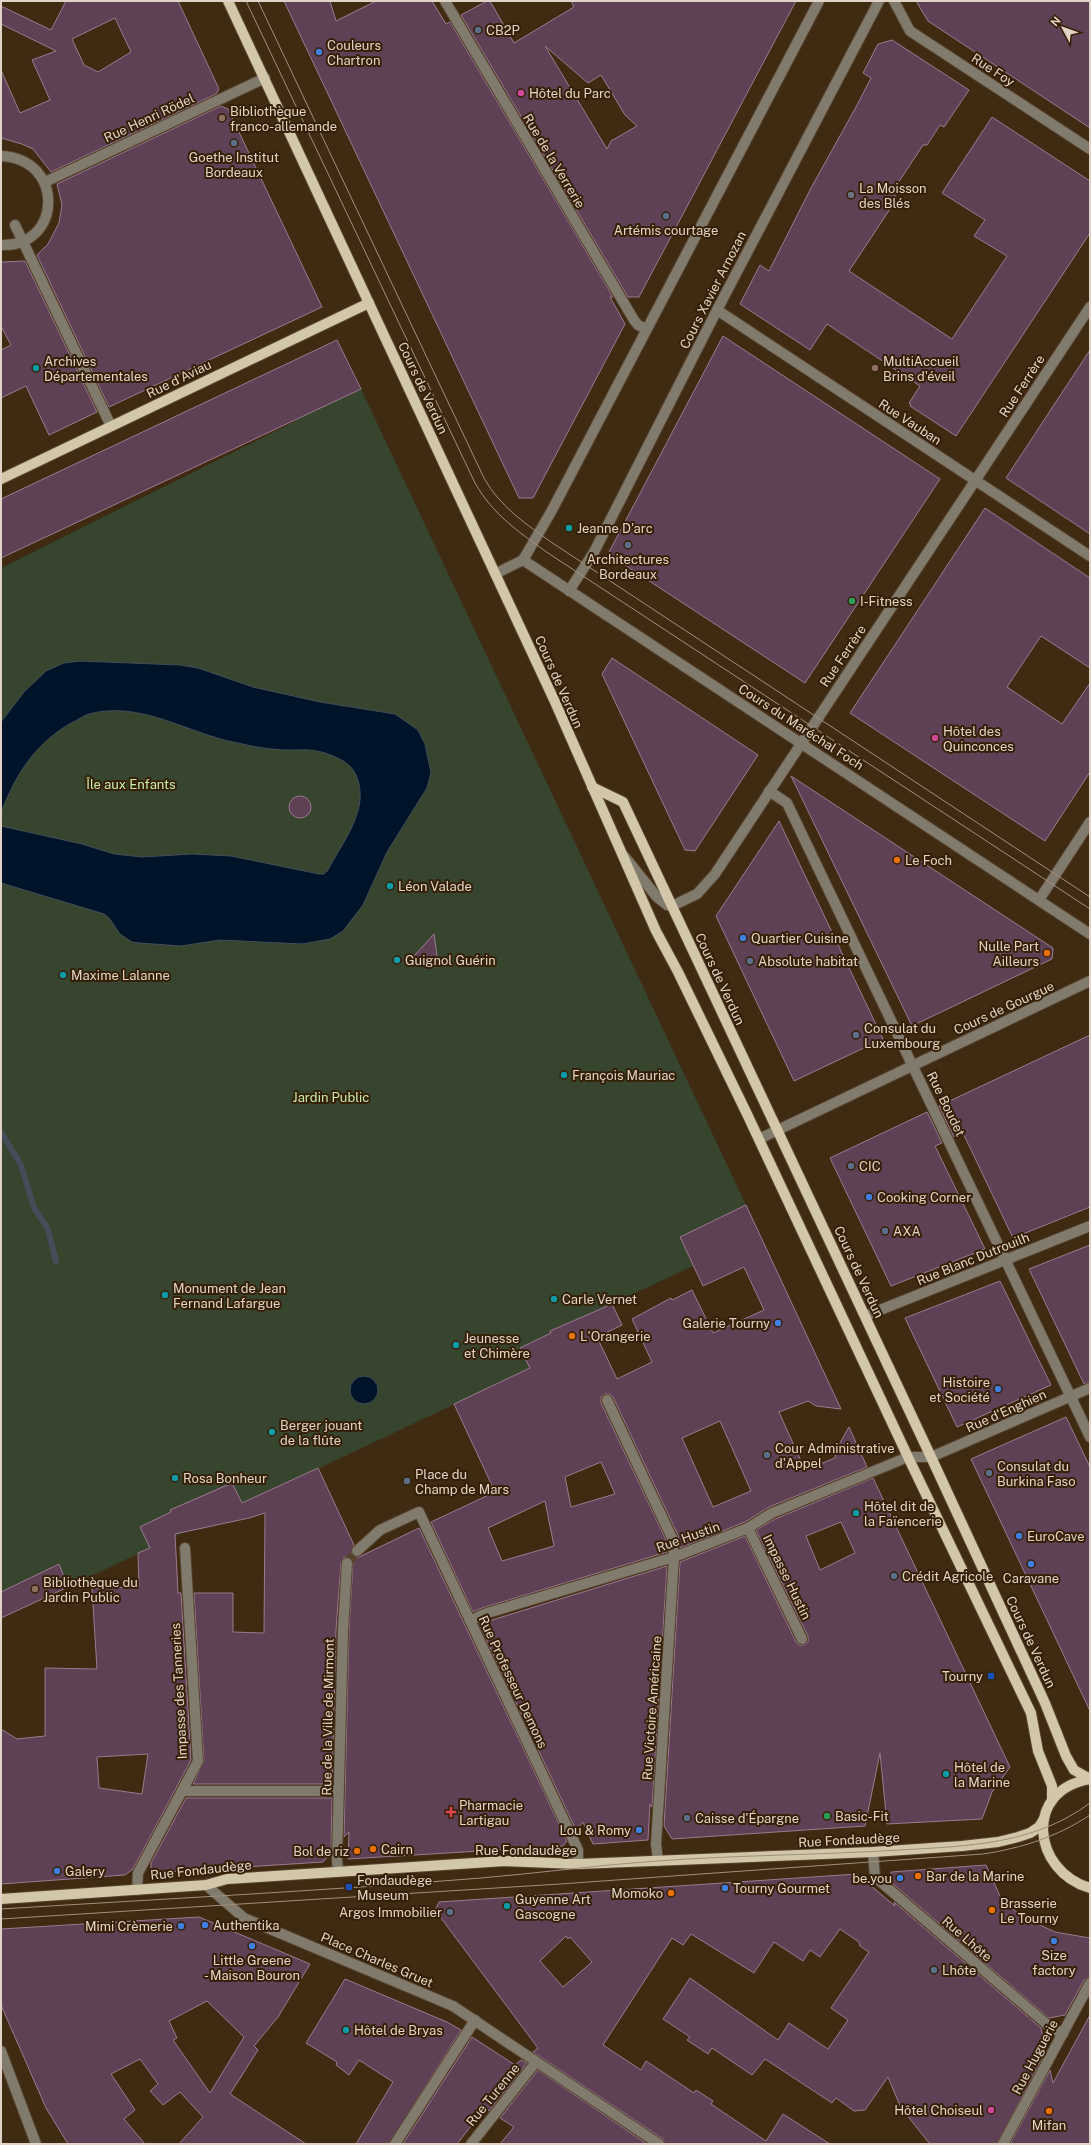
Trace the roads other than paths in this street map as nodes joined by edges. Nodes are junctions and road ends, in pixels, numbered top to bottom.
1 (228, 1) edge
2 (444, 1) edge
3 (819, 1) edge
4 (879, 1) edge
5 (894, 1) edge
6 (265, 78) junction
7 (1090, 149) edge
8 (1, 156) edge
9 (45, 182) junction
10 (15, 225) dead end
11 (23, 242) junction
12 (1, 245) edge
13 (369, 303) junction
14 (1090, 307) edge
15 (717, 310) junction
16 (646, 329) junction
17 (111, 426) junction
18 (1, 479) edge
19 (975, 481) junction
20 (1090, 556) edge
21 (523, 560) junction
22 (495, 574) junction
23 (569, 591) junction
24 (801, 743) junction
25 (592, 787) junction
26 (769, 791) junction
27 (1090, 822) edge
28 (619, 849) junction
29 (1039, 900) junction
30 (672, 906) junction
31 (1090, 934) edge
32 (1090, 981) edge
33 (913, 1066) junction
34 (777, 1130) junction
35 (759, 1139) junction
36 (1090, 1226) edge
37 (1006, 1260) junction
38 (865, 1316) junction
39 (1090, 1388) edge
40 (1071, 1397) junction
41 (607, 1400) dead end
42 (1090, 1437) edge
43 (908, 1457) junction
44 (931, 1457) junction
45 (748, 1528) junction
46 (185, 1548) dead end
47 (357, 1551) tunnel mouth
48 (674, 1557) junction
49 (347, 1563) tunnel mouth
50 (470, 1621) junction
51 (802, 1639) dead end
52 (1090, 1779) edge
53 (182, 1791) junction
54 (339, 1791) junction
55 (1052, 1799) junction
56 (1044, 1819) junction
57 (873, 1852) junction
58 (658, 1861) junction
59 (578, 1864) junction
60 (338, 1872) junction
61 (206, 1885) junction
62 (1090, 1888) edge
63 (137, 1890) junction
64 (1, 1899) edge
65 (1090, 1983) edge
66 (475, 2020) junction
67 (1063, 2034) junction
68 (1, 2051) edge
69 (536, 2062) junction
70 (36, 2144) edge
71 (394, 2144) edge
72 (471, 2144) edge
73 (659, 2144) edge
74 (1003, 2144) edge

1 - 6 main road, Cours de Verdun
2 - 16 street, Rue de la Verrerie
3 - 16 street
4 - 15 street, Cours Xavier Arnozan
5 - 7 street, Rue Foy
6 - 9 street, Rue Henri Rödel
6 - 13 main road, Cours de Verdun
8 - 9 street
9 - 11 street
10 - 11 street
11 - 12 street
11 - 17 street
13 - 17 main road, Rue d'Aviau
13 - 22 main road, Cours de Verdun
14 - 19 street, Rue Ferrère
15 - 19 street, Rue Vauban
15 - 23 street, Cours Xavier Arnozan
16 - 21 street
17 - 18 main road, Rue d'Aviau
19 - 20 street, Rue Vauban
19 - 24 street, Rue Ferrère
21 - 22 street
21 - 23 street, Cours du Maréchal Foch
22 - 25 main road, Cours de Verdun
23 - 24 street, Cours du Maréchal Foch
24 - 26 street, Rue Ferrère
24 - 29 street, Cours du Maréchal Foch
25 - 28 main road, Cours de Verdun
25 - 30 main road, Cours de Verdun
26 - 30 street, Rue Ferrère
26 - 33 street, Rue Boudet
27 - 29 street
28 - 30 street
28 - 35 main road, Cours de Verdun
29 - 31 street, Cours du Maréchal Foch
30 - 34 main road, Cours de Verdun
32 - 33 street, Cours de Gourgue
33 - 34 street, Cours de Gourgue
33 - 37 street, Rue Boudet
34 - 35 street, Cours de Gourgue
34 - 38 main road, Cours de Verdun
35 - 43 main road, Cours de Verdun
36 - 37 street, Rue Blanc Dutrouilh
37 - 38 street, Rue Blanc Dutrouilh
37 - 40 street, Rue Boudet
38 - 44 main road, Cours de Verdun
39 - 40 street, Rue d'Enghien
40 - 42 street, Rue Boudet
40 - 44 street, Rue d'Enghien
41 - 48 street, Rue Victoire Américaine
43 - 44 street
43 - 45 street, Rue Hustin
43 - 55 main road, Cours de Verdun
44 - 52 main road, Cours de Verdun
45 - 48 street, Rue Hustin
45 - 51 street, Impasse Hustin
46 - 53 street, Impasse des Tanneries
47 - 50 street, Rue Professeur Demons
48 - 50 street, Rue Hustin
48 - 58 street, Rue Victoire Américaine
49 - 54 street, Rue de la Ville de Mirmont
50 - 59 street, Rue Professeur Demons
52 - 55 main road
53 - 54 street
53 - 63 street, Impasse des Tanneries
54 - 60 street, Rue de la Ville de Mirmont
55 - 56 main road
56 - 57 main road, Rue Fondaudège
56 - 62 main road
57 - 58 main road, Rue Fondaudège
57 - 67 street, Rue Lhôte
58 - 59 main road, Rue Fondaudège
59 - 60 main road, Rue Fondaudège
60 - 61 main road, Rue Fondaudège
61 - 63 main road, Rue Fondaudège
61 - 66 street, Place Charles Gruet
63 - 64 main road, Rue Fondaudège
65 - 67 street, Rue Huguerie
66 - 69 street, Place Charles Gruet
66 - 71 street
67 - 74 street, Rue Huguerie
68 - 70 street
69 - 72 street, Rue Turenne
69 - 73 street, Place Charles Gruet

